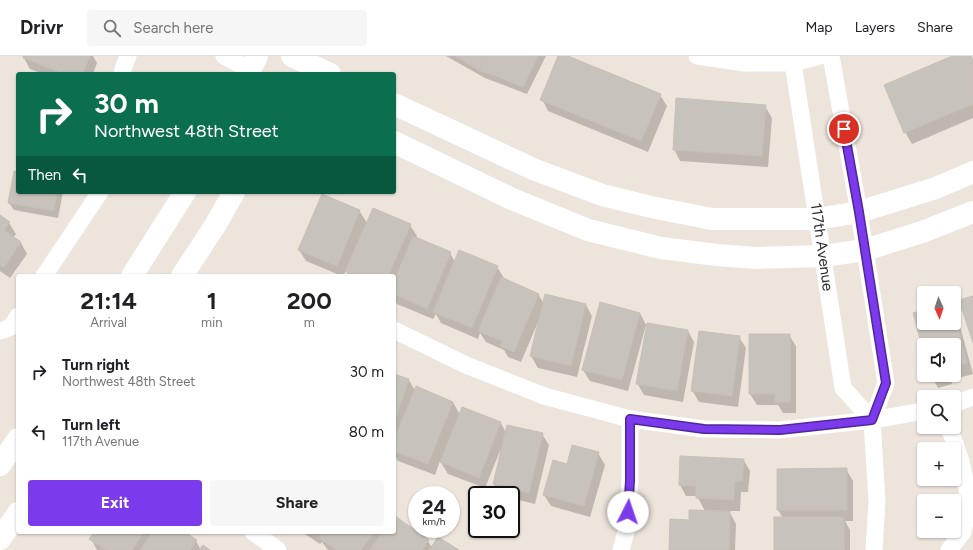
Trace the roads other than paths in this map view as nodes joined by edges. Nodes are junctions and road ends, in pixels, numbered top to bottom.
1 (128, 56) edge
2 (224, 56) edge
3 (697, 56) edge
4 (820, 56) edge
5 (831, 56) edge
6 (298, 62) edge
7 (793, 63) junction
8 (254, 68) edge
9 (122, 72) edge
10 (325, 72) edge
11 (396, 105) edge
12 (396, 143) edge
13 (973, 172) edge
14 (99, 194) edge
15 (185, 194) edge
16 (233, 194) edge
17 (859, 212) junction
18 (973, 212) edge
19 (817, 219) junction
20 (865, 250) junction
21 (824, 256) junction
22 (45, 274) edge
23 (133, 274) edge
24 (183, 274) edge
25 (16, 319) edge
26 (0, 331) edge
27 (396, 331) edge
28 (973, 397) edge
29 (961, 401) edge
30 (917, 412) edge
31 (630, 419) junction
32 (872, 420) junction
33 (952, 434) edge
34 (16, 442) edge
35 (0, 465) edge
36 (16, 516) edge
37 (256, 534) edge
38 (0, 539) edge
39 (278, 550) edge
40 (621, 550) edge
41 (874, 550) edge
42 (949, 550) edge

1 - 9 street
2 - 8 street
3 - 7 street
4 - 7 street
5 - 17 street
6 - 10 street
7 - 19 street, 117th Avenue
11 - 19 street
12 - 21 street
13 - 17 street
14 - 22 street
15 - 23 street
16 - 24 street
17 - 19 street
17 - 20 street
18 - 20 street
19 - 21 street, 117th Avenue
20 - 21 street
20 - 32 street
21 - 32 street, 117th Avenue
25 - 26 street
27 - 31 street
28 - 29 street
30 - 32 street
31 - 32 street
31 - 40 street
32 - 41 street
33 - 42 street
34 - 35 street
36 - 38 street
37 - 39 street

